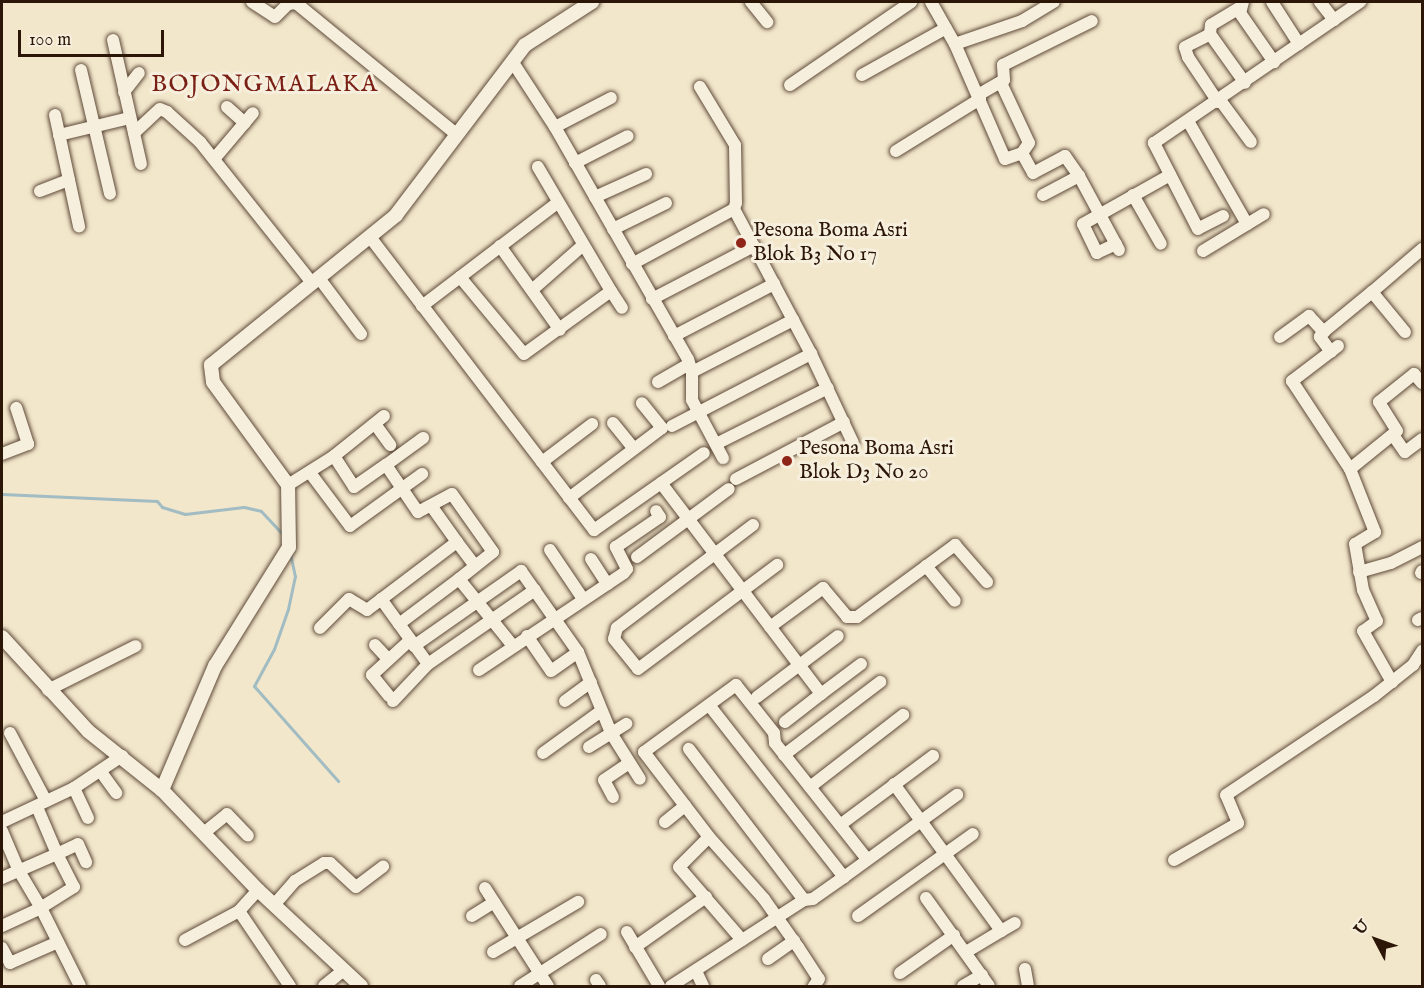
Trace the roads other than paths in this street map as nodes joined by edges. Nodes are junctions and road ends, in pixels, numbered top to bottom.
1 (252, 2) edge
2 (592, 2) edge
3 (751, 2) edge
4 (911, 2) edge
5 (932, 2) edge
6 (1054, 2) edge
7 (1272, 2) edge
8 (1320, 2) edge
9 (1360, 2) edge
10 (1241, 5) edge
11 (1334, 20) junction
12 (1092, 21) dead end
13 (767, 22) dead end
14 (946, 28) junction
15 (1210, 34) junction
16 (113, 40) dead end
17 (955, 44) junction
18 (1299, 44) junction
19 (512, 61) junction
20 (1274, 62) junction
21 (81, 70) dead end
22 (139, 73) dead end
23 (862, 75) dead end
24 (1001, 83) junction
25 (1245, 83) junction
26 (790, 85) dead end
27 (700, 87) dead end
28 (124, 92) junction
29 (979, 97) junction
30 (611, 98) dead end
31 (1219, 101) junction
32 (227, 107) dead end
33 (55, 115) dead end
34 (130, 118) junction
35 (1188, 121) junction
36 (555, 126) junction
37 (94, 128) junction
38 (134, 134) junction
39 (59, 135) junction
40 (628, 136) dead end
41 (454, 139) junction
42 (1251, 142) dead end
43 (896, 151) dead end
44 (1022, 153) junction
45 (214, 159) junction
46 (574, 163) junction
47 (141, 164) dead end
48 (538, 167) dead end
49 (646, 174) dead end
50 (1170, 175) junction
51 (1079, 176) junction
52 (69, 180) junction
53 (40, 191) dead end
54 (110, 194) dead end
55 (1043, 195) dead end
56 (1132, 195) junction
57 (595, 197) junction
58 (557, 203) junction
59 (666, 203) dead end
60 (734, 208) junction
61 (1098, 213) junction
62 (1264, 214) dead end
63 (1223, 216) dead end
64 (1247, 224) junction
65 (79, 226) dead end
66 (613, 229) junction
67 (370, 237) junction
68 (1161, 244) dead end
69 (500, 246) junction
70 (582, 246) junction
71 (754, 246) junction
72 (1422, 249) edge
73 (1203, 251) dead end
74 (632, 264) junction
75 (460, 277) junction
76 (315, 281) junction
77 (774, 284) junction
78 (532, 290) junction
79 (611, 291) junction
80 (1372, 292) junction
81 (652, 299) junction
82 (422, 306) junction
83 (622, 308) dead end
84 (793, 320) junction
85 (560, 330) junction
86 (1324, 332) junction
87 (1405, 332) dead end
88 (361, 334) dead end
89 (674, 336) junction
90 (1280, 337) dead end
91 (811, 354) junction
92 (691, 368) junction
93 (1420, 375) edge
94 (658, 382) dead end
95 (828, 388) junction
96 (642, 403) dead end
97 (16, 408) dead end
98 (698, 412) junction
99 (844, 422) junction
100 (613, 423) dead end
101 (592, 424) dead end
102 (672, 426) dead end
103 (1393, 435) junction
104 (423, 438) dead end
105 (1422, 439) edge
106 (853, 443) dead end
107 (716, 444) junction
108 (390, 445) dead end
109 (634, 449) junction
110 (704, 453) dead end
111 (2, 454) edge
112 (334, 456) junction
113 (723, 458) dead end
114 (542, 462) junction
115 (386, 465) junction
116 (1350, 469) junction
117 (311, 474) junction
118 (422, 474) dead end
119 (661, 483) junction
120 (288, 485) junction
121 (403, 490) junction
122 (569, 498) junction
123 (432, 507) junction
124 (660, 517) dead end
125 (688, 520) junction
126 (753, 525) dead end
127 (457, 542) junction
128 (1422, 547) edge
129 (550, 550) dead end
130 (715, 554) junction
131 (637, 557) dead end
132 (591, 559) dead end
133 (777, 565) dead end
134 (475, 566) junction
135 (926, 566) junction
136 (1359, 572) junction
137 (459, 579) junction
138 (987, 582) dead end
139 (607, 584) junction
140 (535, 590) junction
141 (743, 591) junction
142 (583, 598) junction
143 (381, 599) junction
144 (475, 600) junction
145 (955, 601) dead end
146 (554, 617) junction
147 (491, 620) junction
148 (399, 624) junction
149 (770, 627) junction
150 (320, 628) dead end
151 (527, 636) junction
152 (837, 636) dead end
153 (412, 643) junction
154 (5, 645) edge
155 (375, 645) dead end
156 (136, 646) dead end
157 (513, 646) junction
158 (1422, 651) edge
159 (578, 652) junction
160 (387, 659) junction
161 (428, 664) junction
162 (861, 664) dead end
163 (799, 665) junction
164 (479, 670) dead end
165 (591, 682) junction
166 (880, 682) dead end
167 (1392, 682) junction
168 (48, 690) junction
169 (820, 694) junction
170 (757, 697) dead end
171 (564, 701) dead end
172 (709, 705) junction
173 (601, 711) junction
174 (903, 715) dead end
175 (785, 722) dead end
176 (626, 724) dead end
177 (10, 732) dead end
178 (610, 733) junction
179 (590, 747) dead end
180 (689, 749) dead end
181 (543, 753) dead end
182 (784, 755) junction
183 (122, 756) junction
184 (933, 756) dead end
185 (629, 763) junction
186 (101, 772) junction
187 (640, 779) dead end
188 (894, 784) junction
189 (810, 787) junction
190 (74, 788) junction
191 (162, 790) junction
192 (116, 793) dead end
193 (957, 795) dead end
194 (613, 797) dead end
195 (42, 804) junction
196 (685, 806) junction
197 (88, 818) dead end
198 (921, 821) junction
199 (2, 822) edge
200 (665, 822) dead end
201 (840, 825) junction
202 (2, 831) edge
203 (206, 832) junction
204 (973, 834) dead end
205 (248, 836) dead end
206 (709, 837) junction
207 (944, 853) junction
208 (57, 854) junction
209 (867, 859) junction
210 (1174, 860) dead end
211 (86, 862) dead end
212 (382, 867) dead end
213 (19, 871) junction
214 (844, 877) junction
215 (2, 878) edge
216 (485, 888) dead end
217 (258, 890) junction
218 (706, 897) junction
219 (926, 898) dead end
220 (804, 900) junction
221 (494, 902) junction
222 (578, 902) dead end
223 (274, 905) junction
224 (41, 908) junction
225 (239, 911) junction
226 (472, 916) dead end
227 (858, 916) dead end
228 (777, 918) junction
229 (1015, 923) dead end
230 (2, 926) edge
231 (1001, 931) junction
232 (627, 932) dead end
233 (601, 934) dead end
234 (954, 935) junction
235 (517, 938) junction
236 (185, 940) dead end
237 (742, 940) junction
238 (794, 941) junction
239 (56, 943) junction
240 (635, 947) junction
241 (2, 948) edge
242 (493, 952) dead end
243 (966, 952) junction
244 (768, 959) dead end
245 (1025, 969) dead end
246 (344, 970) junction
247 (696, 971) junction
248 (900, 973) dead end
249 (540, 974) junction
250 (982, 975) junction
251 (80, 986) edge
252 (290, 987) edge
253 (324, 987) edge
254 (361, 987) edge
255 (520, 987) edge
256 (548, 987) edge
257 (659, 987) edge
258 (671, 987) edge
259 (703, 987) edge
260 (814, 987) edge
261 (963, 987) edge
262 (989, 987) edge
263 (1028, 987) edge

1 - 41 street
2 - 19 street
3 - 13 street
4 - 26 street
5 - 14 street
6 - 17 street
7 - 18 street
8 - 11 street
9 - 11 street
10 - 15 street
10 - 20 street
11 - 18 street
12 - 24 street
14 - 17 street
14 - 23 street
15 - 25 street
15 - 31 street
16 - 28 street
17 - 29 street
18 - 20 street
19 - 36 street
19 - 41 street
20 - 25 street
21 - 37 street
22 - 28 street
24 - 29 street
24 - 44 street
25 - 31 street
27 - 60 street
28 - 34 street
29 - 43 street
29 - 44 street
30 - 36 street
31 - 35 street
31 - 42 street
32 - 45 street
33 - 39 street
34 - 37 street
34 - 38 street
35 - 50 street
35 - 64 street
36 - 46 street
37 - 39 street
37 - 54 street
38 - 45 street
38 - 47 street
39 - 52 street
40 - 46 street
41 - 67 street
44 - 51 street
45 - 76 street
46 - 57 street
48 - 58 street
49 - 57 street
50 - 56 street
50 - 63 street
51 - 55 street
51 - 61 street
52 - 53 street
52 - 65 street
56 - 61 street
56 - 68 street
57 - 66 street
58 - 69 street
58 - 70 street
59 - 66 street
60 - 71 street
60 - 74 street
61 - 61 street
62 - 64 street
64 - 73 street
66 - 74 street
67 - 76 street
67 - 82 street
69 - 75 street
69 - 78 street
70 - 78 street
70 - 79 street
71 - 77 street
71 - 81 street
72 - 80 street
74 - 81 street
75 - 82 street
75 - 85 street
76 - 88 street
76 - 120 street
77 - 84 street
77 - 89 street
78 - 85 street
79 - 83 street
79 - 85 street
80 - 86 street
80 - 87 street
81 - 89 street
82 - 114 street
84 - 91 street
84 - 92 street
86 - 90 street
86 - 116 street
89 - 92 street
91 - 95 street
91 - 98 street
92 - 94 street
92 - 98 street
93 - 103 street
95 - 99 street
95 - 107 street
96 - 109 street
97 - 111 street
98 - 102 street
98 - 107 street
99 - 106 street
99 - 125 street
100 - 109 street
101 - 114 street
103 - 105 street
103 - 116 street
104 - 115 street
107 - 113 street
108 - 112 street
109 - 122 street
110 - 119 street
112 - 115 street
112 - 117 street
114 - 122 street
115 - 121 street
116 - 136 street
117 - 120 street
117 - 121 street
118 - 121 street
119 - 122 street
119 - 125 street
120 - 191 street
121 - 123 street
123 - 127 street
123 - 134 street
124 - 139 street
125 - 130 street
125 - 131 street
126 - 130 street
127 - 134 street
127 - 143 street
128 - 136 street
129 - 142 street
130 - 141 street
130 - 141 street
132 - 139 street
133 - 141 street
134 - 137 street
135 - 138 street
135 - 145 street
135 - 149 street
136 - 167 street
137 - 144 street
137 - 148 street
139 - 142 street
140 - 144 street
140 - 146 street
140 - 147 street
141 - 149 street
142 - 146 street
143 - 148 street
143 - 150 street
144 - 147 street
144 - 153 street
146 - 151 street
146 - 159 street
147 - 157 street
147 - 161 street
148 - 153 street
149 - 163 street
151 - 157 street
151 - 159 street
152 - 163 street
153 - 160 street
153 - 161 street
154 - 168 street
155 - 160 street
156 - 168 street
157 - 164 street
158 - 167 street
159 - 165 street
160 - 161 street
162 - 169 street
163 - 169 street
163 - 170 street
165 - 171 street
165 - 173 street
166 - 182 street
167 - 210 street
168 - 183 street
169 - 175 street
172 - 182 street
172 - 196 street
172 - 214 street
173 - 178 street
173 - 181 street
174 - 189 street
176 - 178 street
177 - 195 street
178 - 179 street
178 - 185 street
180 - 220 street
182 - 189 street
183 - 186 street
183 - 191 street
184 - 188 street
185 - 187 street
185 - 194 street
186 - 190 street
186 - 192 street
188 - 198 street
188 - 201 street
189 - 201 street
190 - 195 street
190 - 197 street
191 - 203 street
193 - 198 street
195 - 199 street
195 - 208 street
196 - 200 street
196 - 206 street
198 - 207 street
198 - 209 street
201 - 209 street
202 - 213 street
203 - 205 street
203 - 217 street
204 - 207 street
206 - 218 street
206 - 228 street
207 - 227 street
207 - 231 street
208 - 211 street
208 - 213 street
208 - 224 street
209 - 214 street
212 - 223 street
213 - 215 street
213 - 224 street
214 - 220 street
216 - 221 street
217 - 223 street
217 - 225 street
218 - 237 street
218 - 240 street
219 - 234 street
220 - 228 street
221 - 226 street
221 - 235 street
222 - 235 street
223 - 246 street
224 - 230 street
224 - 239 street
225 - 236 street
225 - 252 street
228 - 237 street
228 - 238 street
229 - 231 street
231 - 243 street
232 - 240 street
233 - 249 street
234 - 243 street
234 - 248 street
235 - 242 street
235 - 249 street
237 - 247 street
238 - 244 street
238 - 260 street
239 - 241 street
239 - 251 street
240 - 257 street
243 - 250 street
245 - 263 street
246 - 253 street
246 - 254 street
247 - 258 street
247 - 259 street
249 - 255 street
249 - 256 street
250 - 261 street
250 - 262 street

